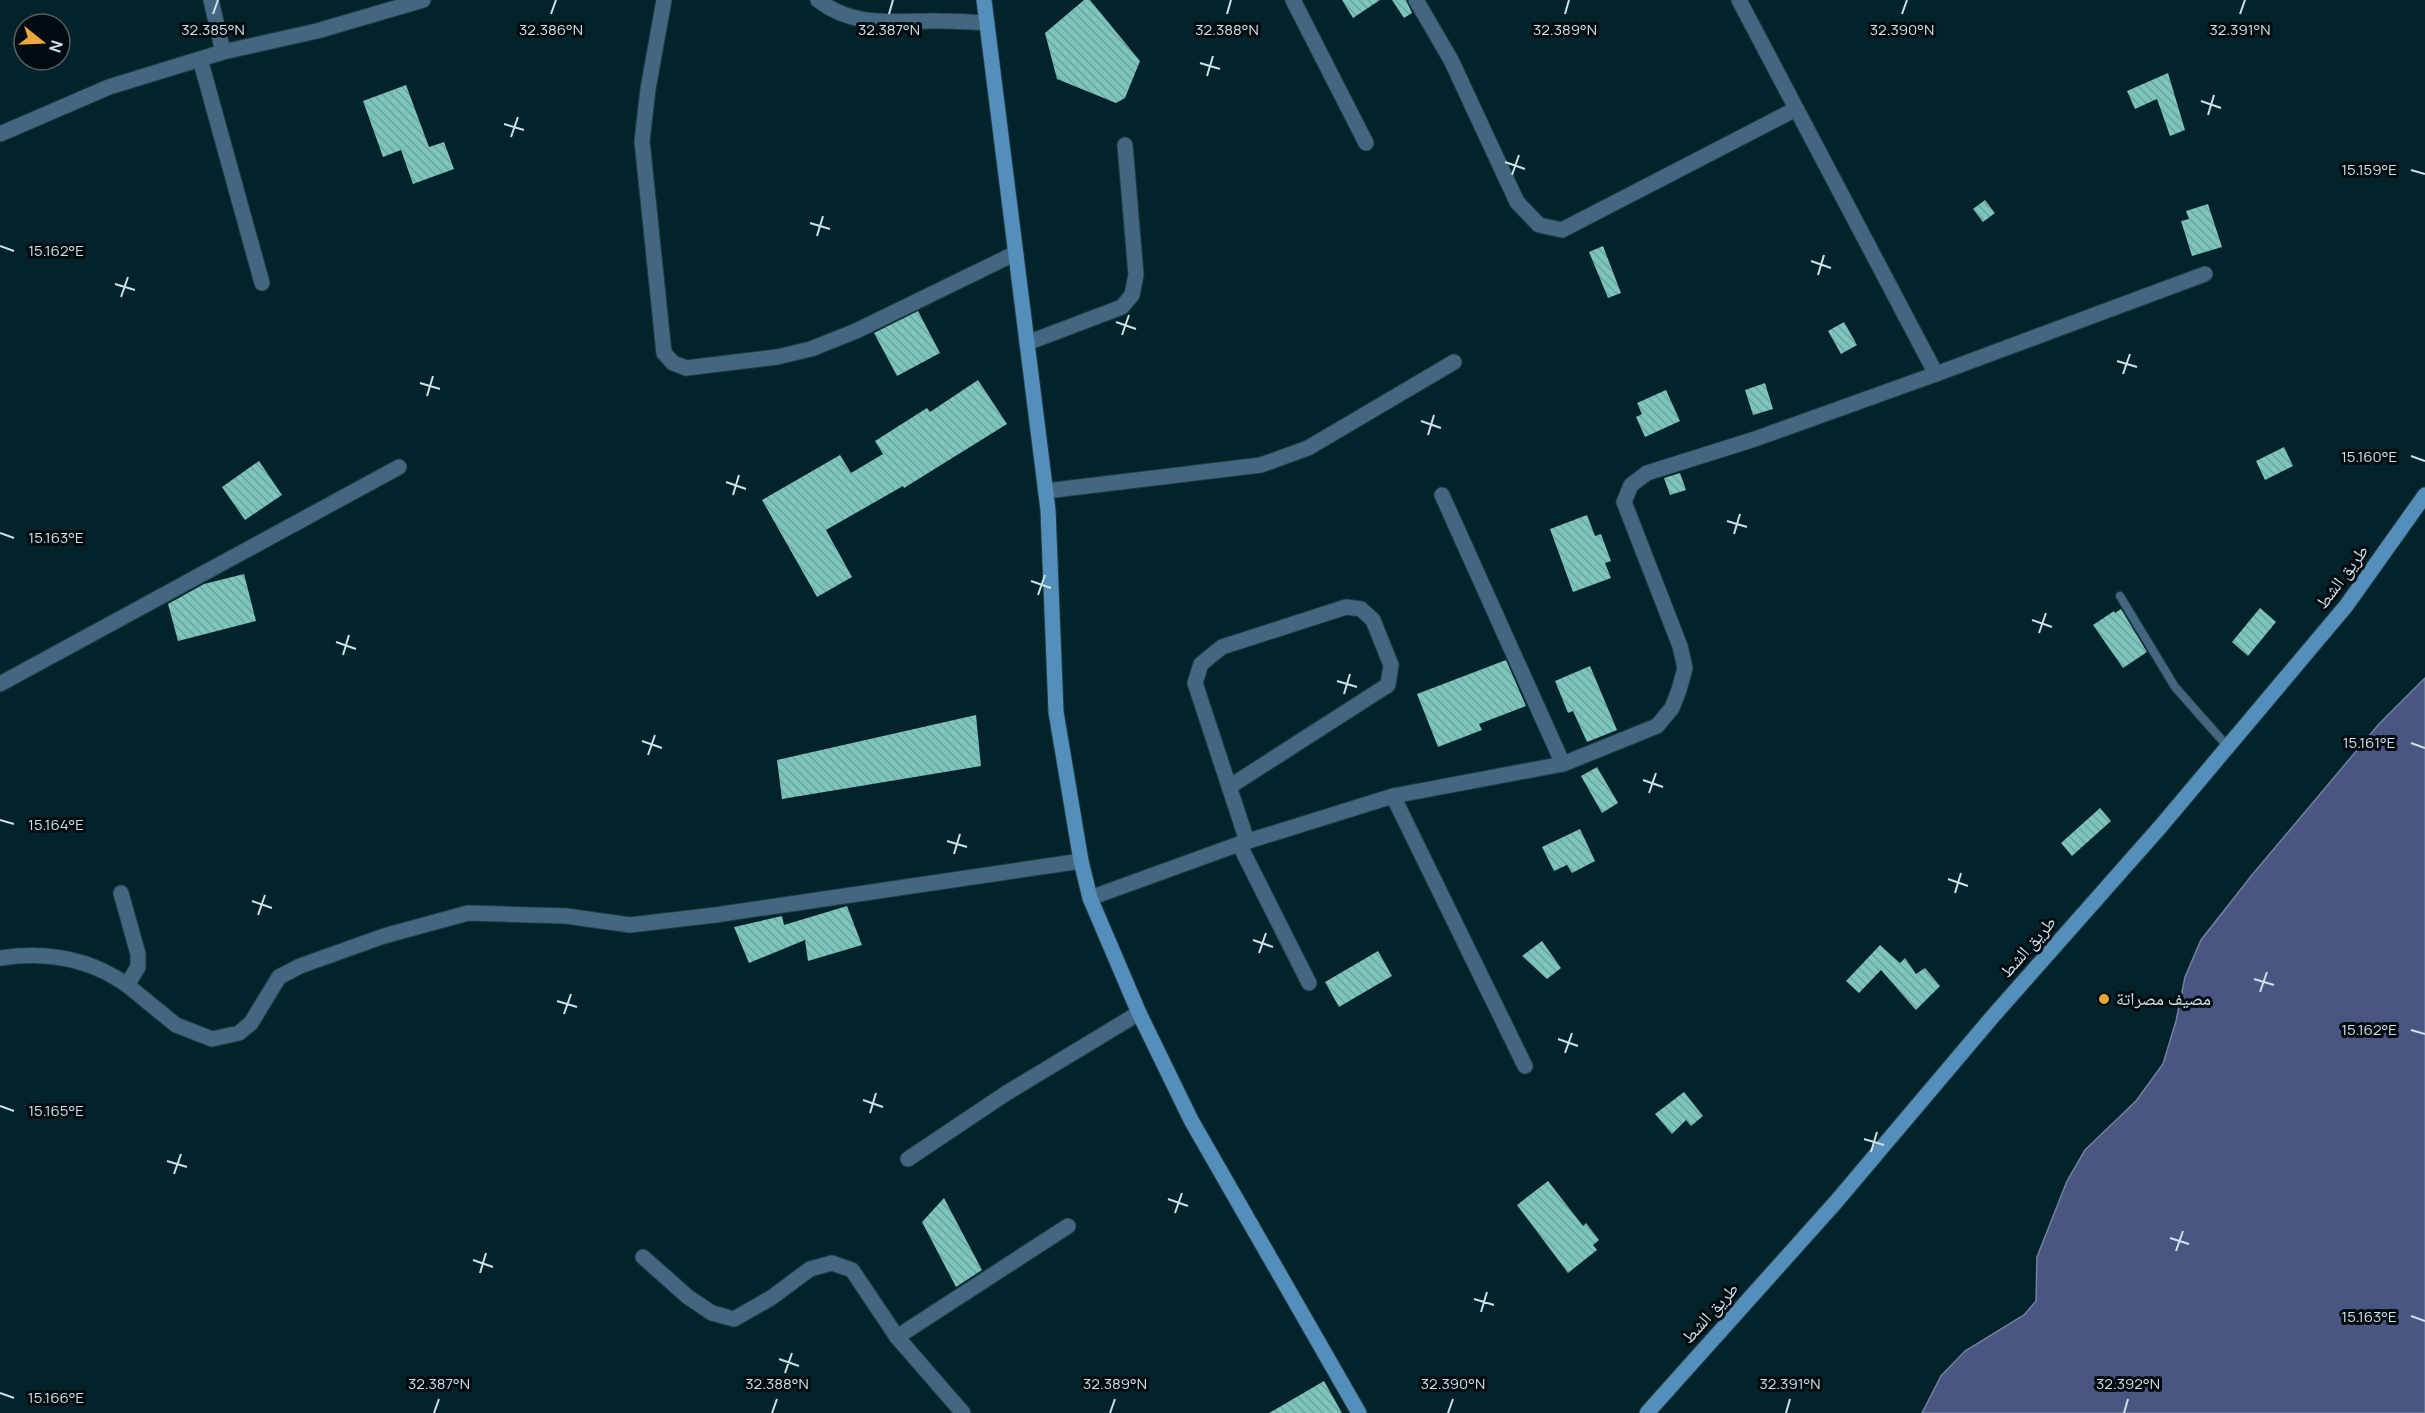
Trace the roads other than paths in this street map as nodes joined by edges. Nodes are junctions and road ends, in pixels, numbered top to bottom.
1 (211, 0) edge
2 (423, 0) edge
3 (664, 0) edge
4 (818, 0) edge
5 (984, 0) edge
6 (1293, 0) edge
7 (1416, 0) edge
8 (1739, 0) edge
9 (987, 23) junction
10 (223, 52) junction
11 (200, 59) junction
12 (1796, 109) junction
13 (0, 134) edge
14 (1366, 143) dead end
15 (1125, 145) dead end
16 (1016, 253) junction
17 (2205, 274) dead end
18 (262, 283) dead end
19 (1027, 343) junction
20 (1454, 362) dead end
21 (1936, 374) junction
22 (399, 467) dead end
23 (1046, 491) junction
24 (1442, 495) dead end
25 (2425, 495) edge
26 (2120, 596) dead end
27 (0, 684) edge
28 (2228, 747) junction
29 (1563, 764) junction
30 (1229, 787) junction
31 (1393, 796) junction
32 (1243, 843) junction
33 (1081, 861) junction
34 (121, 893) dead end
35 (1090, 898) junction
36 (0, 958) edge
37 (1309, 983) dead end
38 (127, 985) junction
39 (1139, 1013) junction
40 (1525, 1066) dead end
41 (908, 1159) dead end
42 (1068, 1226) dead end
43 (643, 1257) dead end
44 (897, 1337) junction
45 (963, 1413) edge
46 (1359, 1413) edge
47 (1647, 1413) edge

1 - 10 street
2 - 10 street
3 - 16 street
4 - 9 street
5 - 9 street
6 - 14 street
7 - 12 street
8 - 12 street
9 - 16 street
10 - 11 street
11 - 13 street
11 - 18 street
12 - 21 street
15 - 19 street
16 - 19 street
17 - 21 street
19 - 23 street
20 - 23 street
21 - 29 street
22 - 27 street
23 - 33 street
24 - 29 street
25 - 28 street, طريق الشط
26 - 28 lane
28 - 47 street, طريق الشط
29 - 31 street
30 - 30 street
30 - 32 street
31 - 32 street
31 - 40 street
32 - 35 street
32 - 37 street
33 - 35 street
33 - 38 street
34 - 38 street
35 - 39 street
36 - 38 street
39 - 41 street
39 - 46 street
42 - 44 street
43 - 44 street
44 - 45 street

